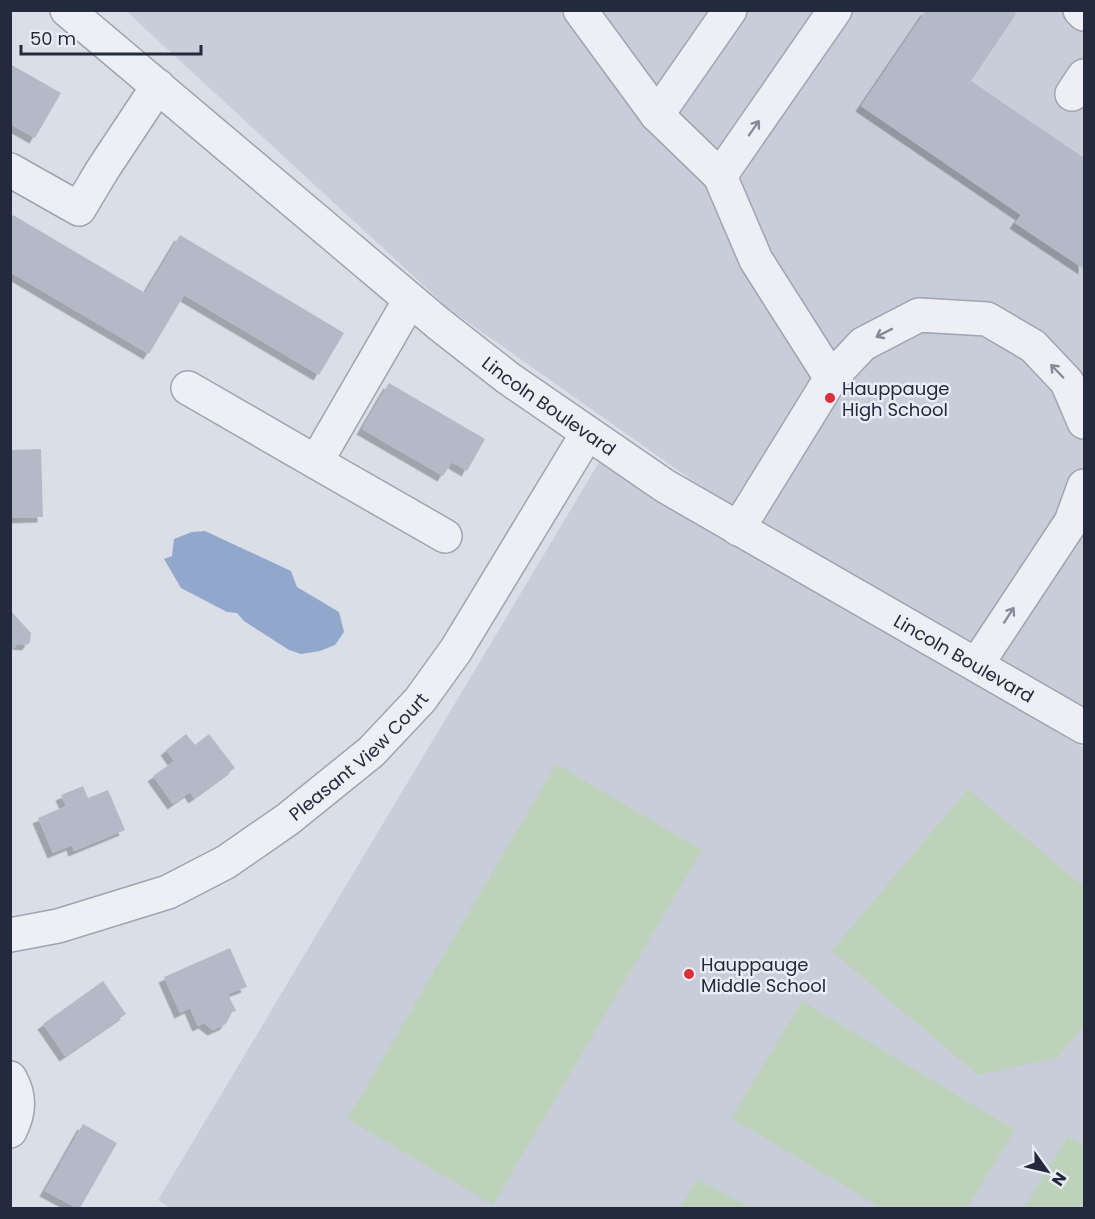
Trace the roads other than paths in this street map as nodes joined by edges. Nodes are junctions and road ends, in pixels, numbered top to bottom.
1 (67, 10) edge
2 (580, 10) edge
3 (730, 10) edge
4 (835, 10) edge
5 (1080, 10) edge
6 (1084, 14) edge
7 (158, 86) junction
8 (657, 115) junction
9 (10, 170) edge
10 (720, 176) junction
11 (410, 300) junction
12 (831, 378) junction
13 (188, 388) dead end
14 (1084, 422) edge
15 (587, 434) junction
16 (316, 462) junction
17 (1084, 486) edge
18 (738, 529) junction
19 (445, 536) dead end
20 (977, 664) junction
21 (1084, 727) edge
22 (10, 935) edge
23 (10, 1078) edge
24 (10, 1131) edge

1 - 7 street, Lincoln Boulevard
2 - 8 street
3 - 8 street
10 -> 4 street
5 - 6 street
7 - 9 street
7 - 11 street, Lincoln Boulevard
8 - 10 street
10 - 12 street
11 - 15 street, Lincoln Boulevard
11 - 16 street
14 -> 12 street
12 - 18 street
13 - 16 street
15 - 18 street, Lincoln Boulevard
15 - 22 street, Pleasant View Court
16 - 19 street
20 -> 17 street
18 - 20 street, Lincoln Boulevard
20 - 21 street, Lincoln Boulevard
23 - 24 street

